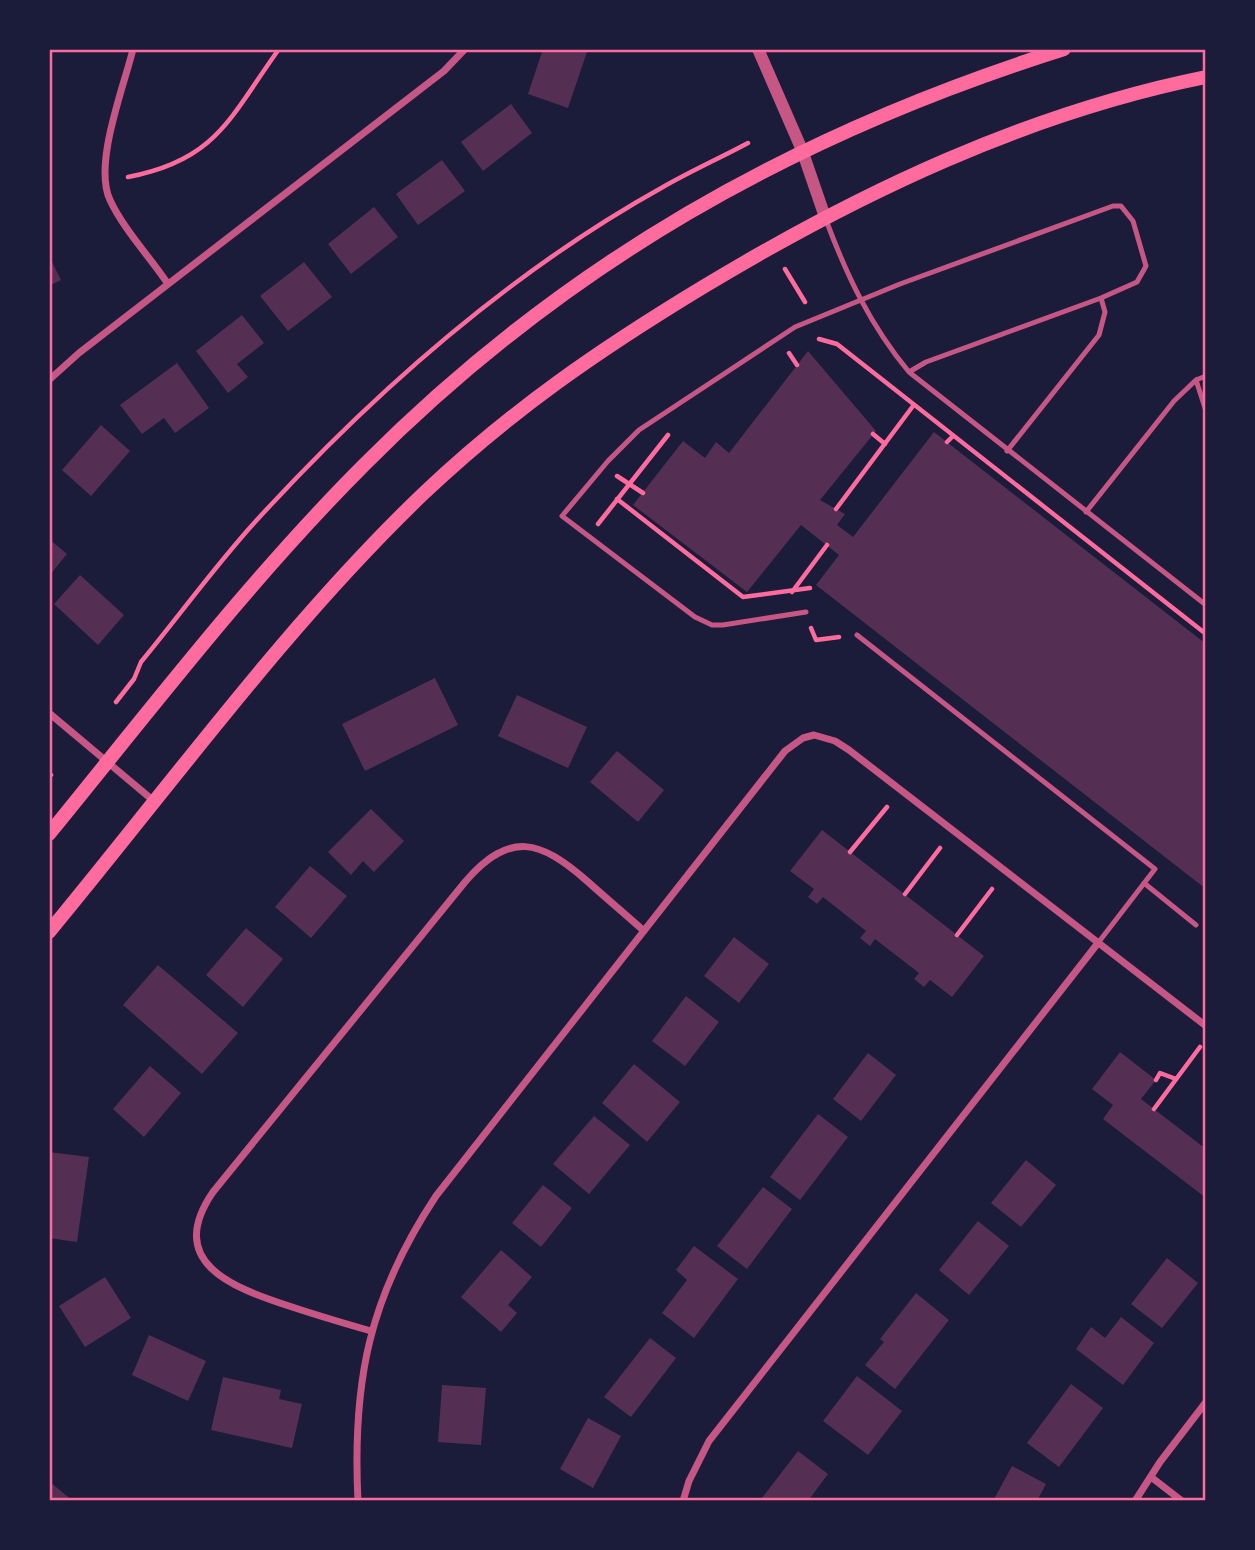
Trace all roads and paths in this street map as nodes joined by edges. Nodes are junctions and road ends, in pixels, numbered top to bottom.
1 (133, 49) edge
2 (279, 49) edge
3 (465, 49) edge
4 (758, 49) edge
5 (1063, 49) edge
6 (1206, 77) edge
7 (802, 150) junction
8 (128, 177) dead end
9 (825, 217) junction
10 (785, 269) dead end
11 (168, 284) junction
12 (1101, 298) junction
13 (859, 300) junction
14 (805, 302) dead end
15 (809, 339) dead end
16 (799, 346) dead end
17 (789, 353) junction
18 (778, 360) dead end
19 (797, 365) dead end
20 (909, 372) junction
21 (1206, 376) edge
22 (49, 380) edge
23 (1196, 380) junction
24 (913, 407) junction
25 (1206, 411) edge
26 (670, 432) dead end
27 (873, 434) dead end
28 (952, 437) junction
29 (947, 442) dead end
30 (886, 444) junction
31 (1007, 451) junction
32 (630, 484) junction
33 (643, 493) dead end
34 (617, 499) junction
35 (836, 509) dead end
36 (1086, 512) junction
37 (603, 518) dead end
38 (827, 545) dead end
39 (1094, 547) junction
40 (1089, 553) dead end
41 (1134, 578) junction
42 (1129, 584) dead end
43 (810, 588) dead end
44 (792, 592) junction
45 (1206, 605) edge
46 (806, 612) joint
47 (1206, 634) edge
48 (857, 635) joint
49 (134, 680) dead end
50 (116, 702) dead end
51 (49, 713) edge
52 (108, 762) junction
53 (155, 802) junction
54 (887, 807) dead end
55 (49, 834) edge
56 (940, 848) dead end
57 (850, 852) dead end
58 (1144, 883) junction
59 (992, 889) dead end
60 (905, 894) dead end
61 (1196, 925) dead end
62 (644, 931) junction
63 (49, 932) edge
64 (957, 935) dead end
65 (1098, 943) junction
66 (1206, 1026) edge
67 (1199, 1047) dead end
68 (1176, 1079) junction
69 (1156, 1080) dead end
70 (1154, 1109) dead end
71 (371, 1331) junction
72 (1206, 1402) edge
73 (1151, 1477) junction
74 (358, 1501) edge
75 (683, 1501) edge
76 (1135, 1501) edge
77 (1182, 1501) edge

1 - 11 street
2 - 8 path
3 - 11 street
4 - 7 street
5 - 7 main road
6 - 9 main road
7 - 9 street
7 - 52 main road
9 - 13 lane
9 - 53 main road
10 - 14 path
11 - 22 street
12 - 13 lane
12 - 20 lane
12 - 31 lane
13 - 20 lane
13 - 46 lane
15 - 24 path
16 - 17 path
17 - 18 path
17 - 19 path
20 - 31 lane
21 - 23 lane
23 - 25 lane
23 - 36 lane
24 - 28 path
24 - 30 path
26 - 32 path
27 - 30 path
28 - 29 path
28 - 39 path
30 - 35 path
31 - 36 lane
32 - 33 path
32 - 34 path
34 - 37 path
34 - 44 path
36 - 45 lane
38 - 44 path
39 - 40 path
39 - 41 path
41 - 42 path
41 - 47 path
43 - 44 path
46 - 48 path
48 - 58 lane
49 - 50 path
51 - 52 street
52 - 53 street
52 - 55 main road
53 - 63 main road
54 - 57 path
56 - 60 path
58 - 61 lane
58 - 65 lane
59 - 64 path
62 - 65 street
62 - 71 street
62 - 71 street
65 - 66 street
65 - 75 street
67 - 68 path
68 - 69 path
68 - 70 path
71 - 74 street
72 - 73 street
73 - 76 street
73 - 77 street

